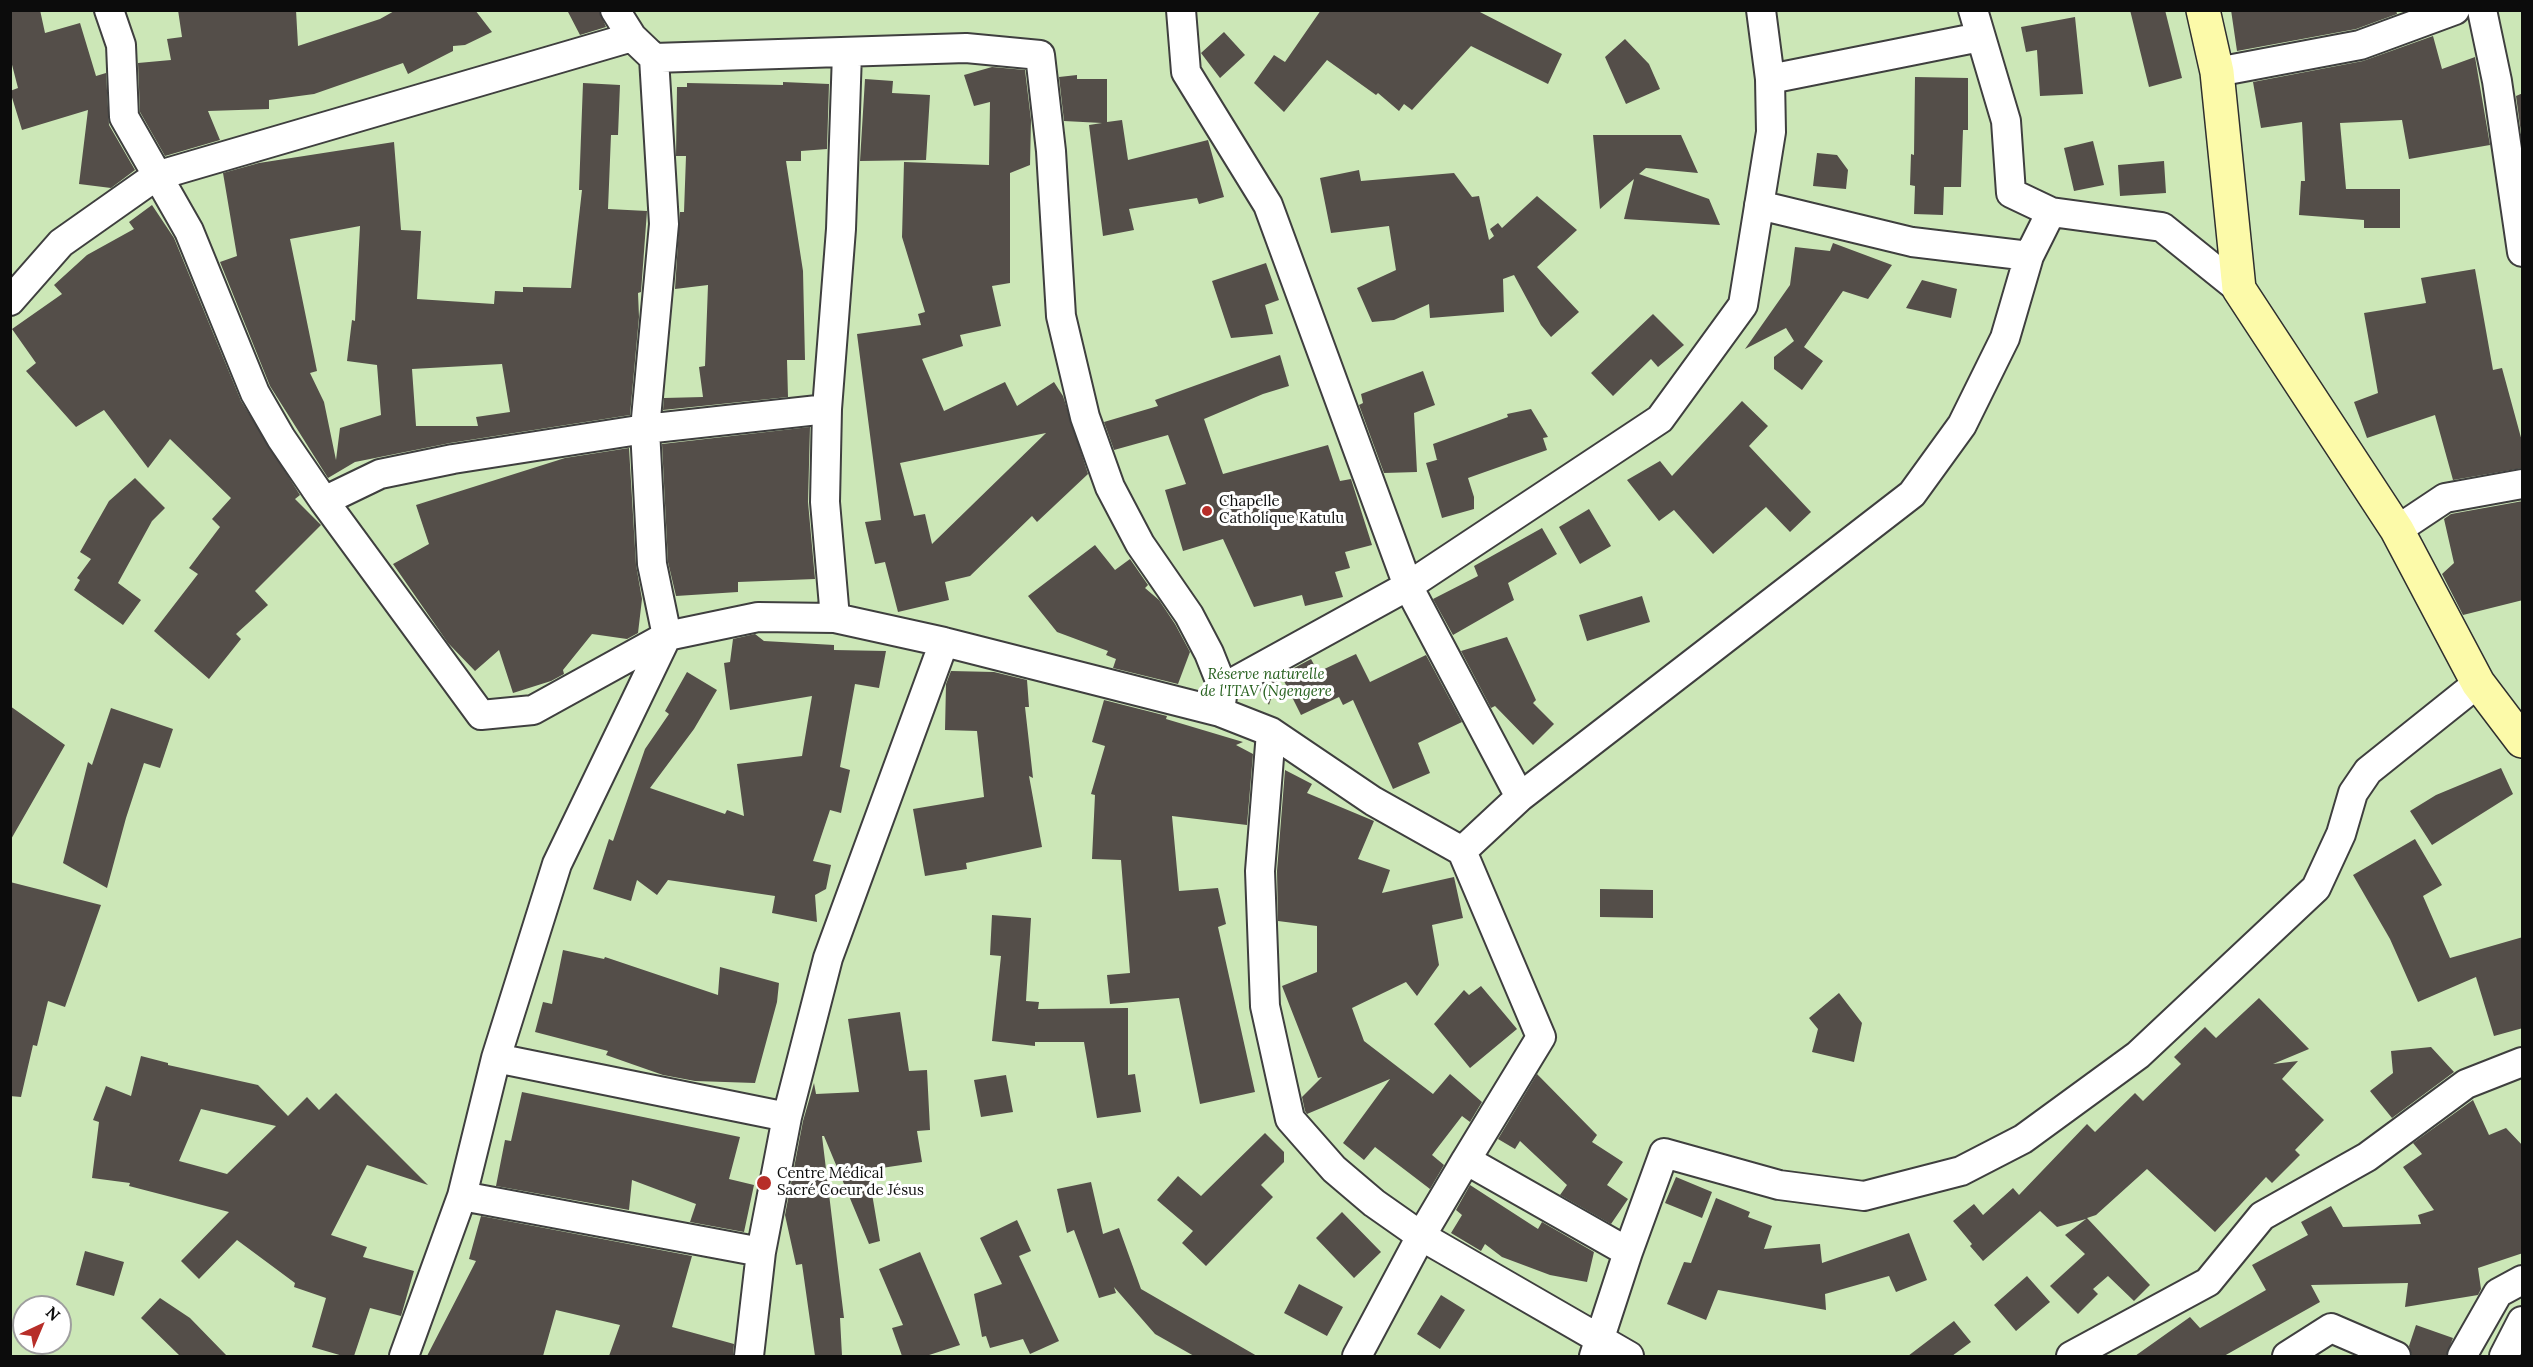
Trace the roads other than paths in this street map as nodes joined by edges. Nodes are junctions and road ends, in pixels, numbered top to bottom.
1 (110, 10) edge
2 (615, 10) edge
3 (1181, 10) edge
4 (1761, 10) edge
5 (2203, 10) edge
6 (2455, 10) edge
7 (2482, 10) edge
8 (1977, 24) edge
9 (632, 37) junction
10 (847, 53) junction
11 (654, 58) junction
12 (2217, 72) junction
13 (1770, 79) junction
14 (156, 176) junction
15 (1759, 204) junction
16 (2051, 212) junction
17 (2523, 252) edge
18 (2029, 256) junction
19 (2239, 289) junction
20 (10, 301) edge
21 (827, 409) junction
22 (645, 429) junction
23 (2523, 484) edge
24 (324, 501) junction
25 (2397, 530) junction
26 (1408, 586) junction
27 (835, 618) junction
28 (667, 636) junction
29 (944, 642) junction
30 (2478, 683) junction
31 (1221, 700) junction
32 (2520, 731) edge
33 (1270, 732) junction
34 (1520, 797) junction
35 (1462, 851) junction
36 (496, 1058) junction
37 (2523, 1062) edge
38 (787, 1117) junction
39 (1466, 1160) junction
40 (462, 1196) junction
41 (1421, 1236) junction
42 (761, 1252) junction
43 (1628, 1252) junction
44 (2523, 1280) edge
45 (2523, 1321) edge
46 (1598, 1349) edge
47 (404, 1356) edge
48 (749, 1356) edge
49 (1358, 1356) edge
50 (1629, 1356) edge
51 (2071, 1356) edge
52 (2287, 1356) edge
53 (2396, 1356) edge
54 (2462, 1356) edge
55 (2504, 1356) edge

1 - 14 street
2 - 9 street
3 - 26 street
4 - 13 street
5 - 12 street
6 - 12 street
7 - 17 street
8 - 13 street
8 - 16 street
9 - 11 street
9 - 14 street
10 - 11 street
10 - 21 street
10 - 31 street
11 - 22 street
12 - 19 street
13 - 15 street
14 - 20 street
14 - 24 street
15 - 18 street
15 - 26 street
16 - 18 street
16 - 19 street
18 - 34 street
19 - 25 street
21 - 22 street
21 - 27 street
22 - 24 street
22 - 28 street
23 - 25 street
24 - 28 street
25 - 30 street
26 - 31 street
26 - 34 street
27 - 28 street
27 - 29 street
28 - 36 street
29 - 31 street
29 - 38 street
30 - 32 street
30 - 43 street
31 - 33 street
33 - 35 street
33 - 41 street
34 - 35 street
35 - 39 street
36 - 38 street
36 - 40 street
37 - 51 street
38 - 42 street
39 - 41 street
39 - 43 street
40 - 42 street
40 - 47 street
41 - 46 street
41 - 49 street
42 - 48 street
43 - 46 street
44 - 54 street
45 - 55 street
46 - 50 street
52 - 53 street

